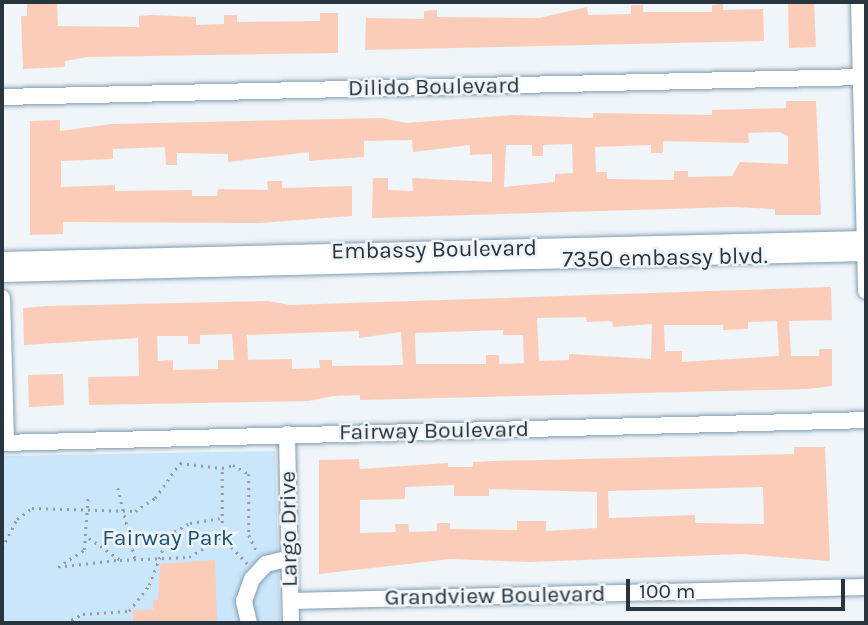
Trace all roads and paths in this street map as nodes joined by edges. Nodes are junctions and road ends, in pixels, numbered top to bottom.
1 (859, 2) edge
2 (864, 77) edge
3 (2, 97) edge
4 (866, 246) edge
5 (2, 260) edge
6 (2, 274) edge
7 (866, 291) edge
8 (2, 298) edge
9 (866, 420) edge
10 (287, 435) junction
11 (4, 442) edge
12 (222, 468) junction
13 (118, 488) dead end
14 (88, 495) dead end
15 (127, 511) junction
16 (89, 513) junction
17 (222, 518) junction
18 (222, 537) junction
19 (89, 538) junction
20 (2, 548) edge
21 (157, 558) junction
22 (290, 558) junction
23 (120, 559) junction
24 (135, 559) junction
25 (866, 587) edge
26 (291, 601) junction
27 (65, 623) edge
28 (249, 623) edge
29 (291, 623) edge

1 - 2 street
2 - 3 street, Dilido Boulevard
2 - 4 street
4 - 5 street, Embassy Boulevard
4 - 6 street, 7350 embassy blvd.
4 - 7 street
8 - 11 street
9 - 10 street, Fairway Boulevard
10 - 11 street, Fairway Boulevard
10 - 22 street, Largo Drive
12 - 15 path
12 - 17 path
12 - 18 path
13 - 15 path
14 - 16 path
15 - 16 path
15 - 24 path
16 - 19 path
16 - 20 path
17 - 18 path
17 - 21 path
18 - 21 path
19 - 23 path
19 - 23 path
21 - 24 path
21 - 27 path
22 - 26 street, Largo Drive
22 - 28 street
23 - 24 path
25 - 26 street, Grandview Boulevard
26 - 29 street, Largo Drive

